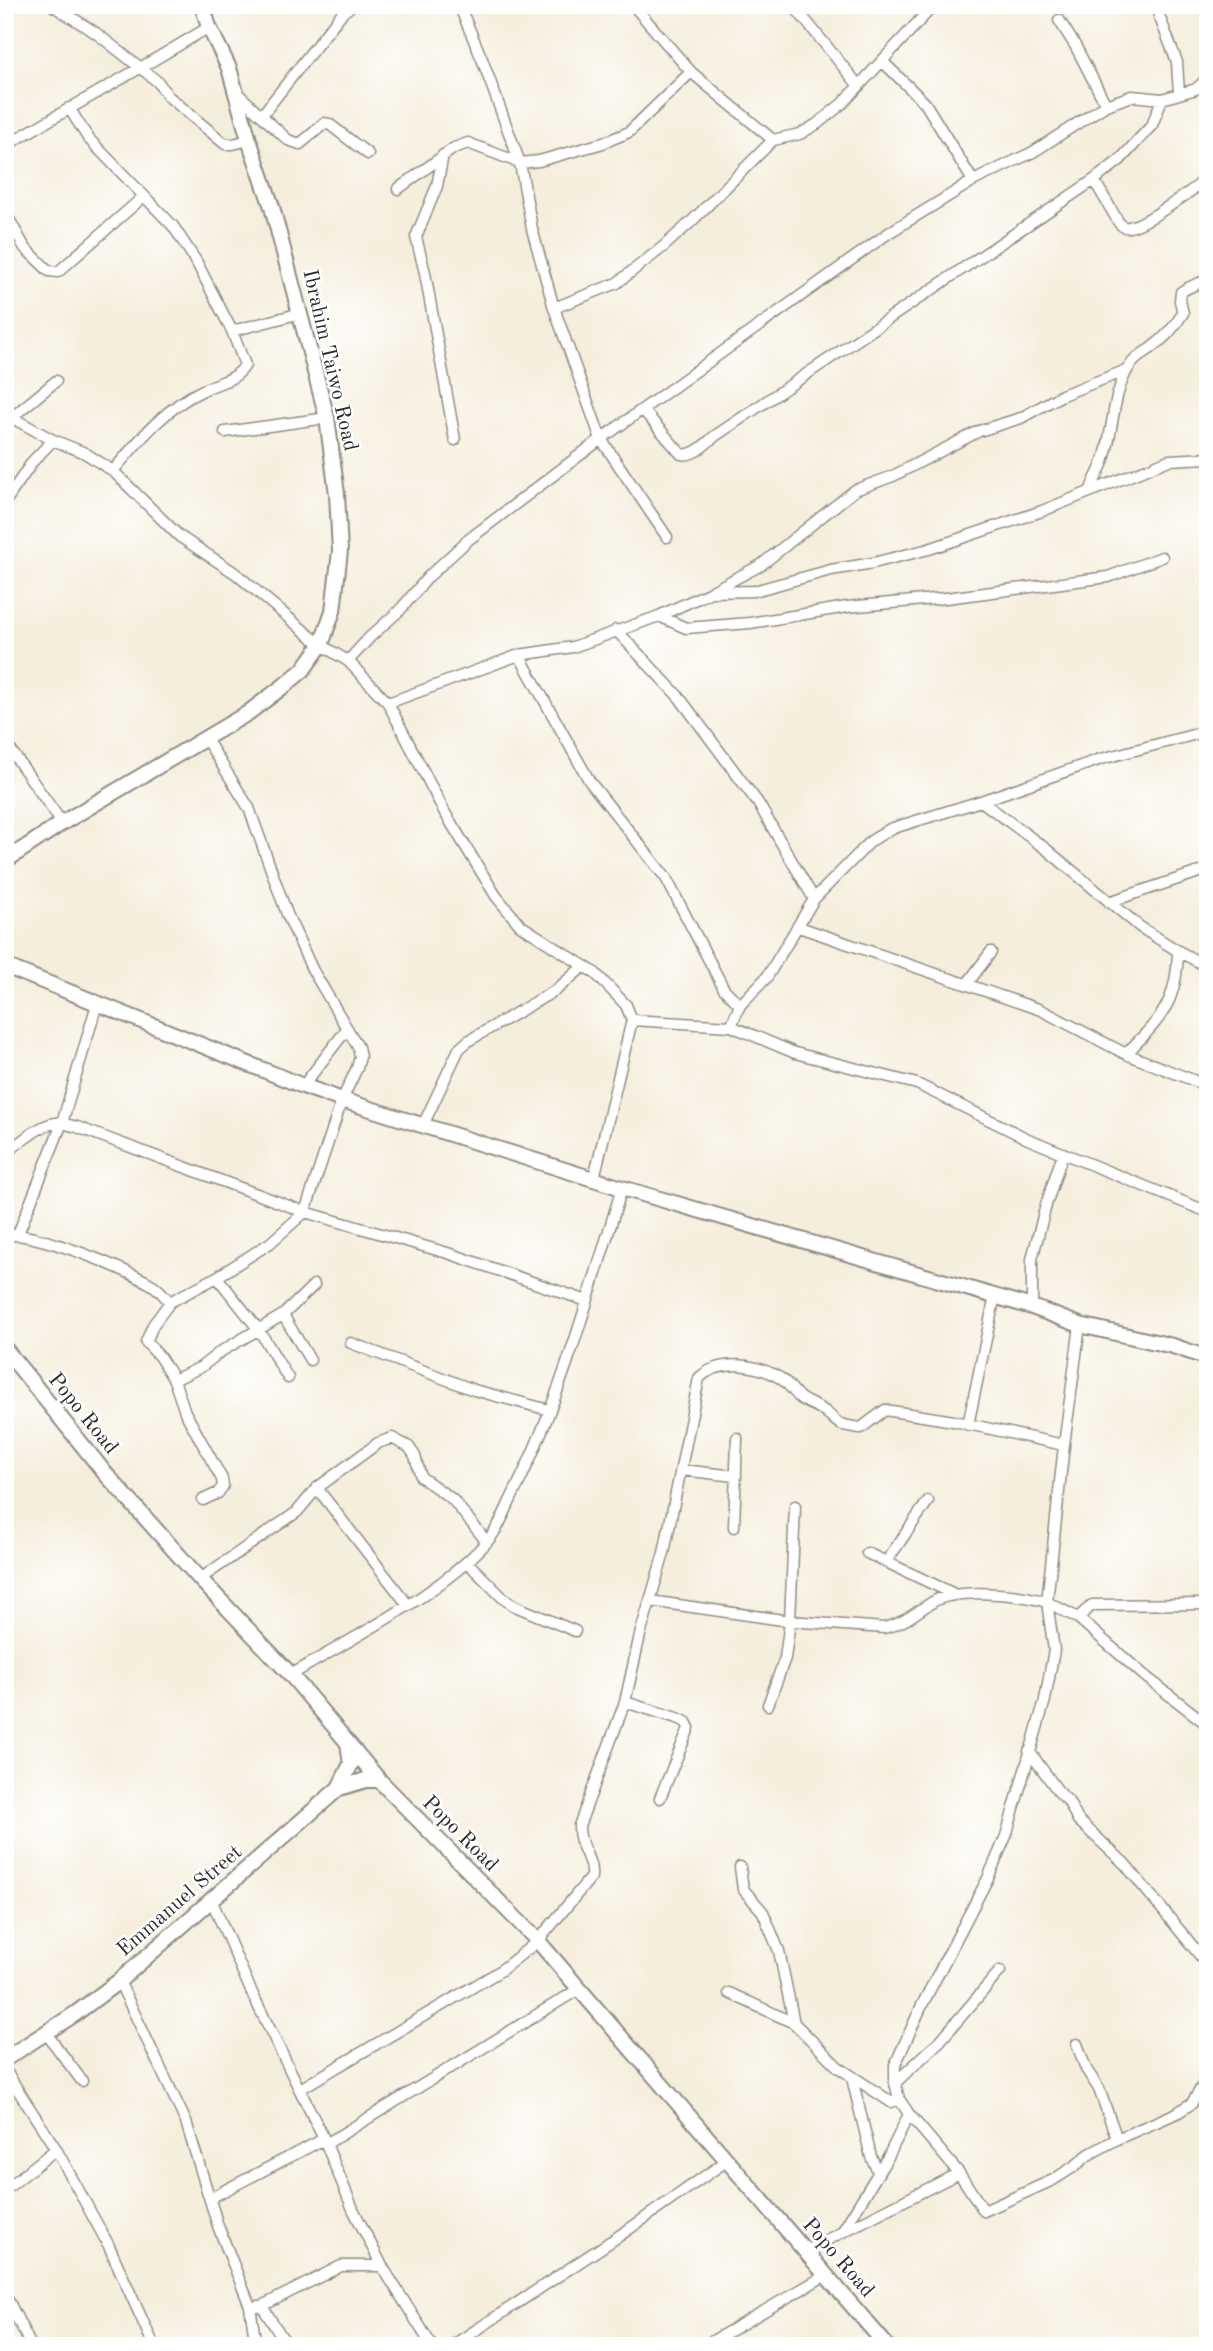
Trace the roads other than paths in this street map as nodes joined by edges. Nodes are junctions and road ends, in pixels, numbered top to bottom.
1 (52, 5) edge
2 (202, 5) edge
3 (352, 5) edge
4 (459, 5) edge
5 (633, 5) edge
6 (793, 5) edge
7 (934, 5) edge
8 (1155, 5) edge
9 (1059, 20) dead end
10 (209, 26) junction
11 (883, 62) junction
12 (142, 69) junction
13 (691, 72) junction
14 (1208, 78) edge
15 (859, 86) junction
16 (237, 93) junction
17 (1179, 94) junction
18 (1162, 99) junction
19 (1106, 105) junction
20 (69, 108) junction
21 (262, 115) junction
22 (249, 139) junction
23 (773, 140) junction
24 (5, 146) edge
25 (368, 154) dead end
26 (443, 155) junction
27 (520, 163) junction
28 (1094, 180) junction
29 (1204, 180) edge
30 (973, 181) junction
31 (398, 189) dead end
32 (143, 197) junction
33 (1208, 201) edge
34 (5, 212) edge
35 (1208, 279) edge
36 (554, 308) junction
37 (301, 313) junction
38 (232, 331) junction
39 (1127, 370) junction
40 (56, 381) dead end
41 (643, 410) junction
42 (8, 416) edge
43 (327, 418) junction
44 (225, 432) dead end
45 (601, 439) junction
46 (53, 440) junction
47 (454, 440) dead end
48 (1208, 458) edge
49 (113, 471) junction
50 (1090, 492) junction
51 (5, 502) edge
52 (667, 537) dead end
53 (1162, 557) dead end
54 (711, 592) junction
55 (659, 616) junction
56 (616, 630) junction
57 (321, 645) junction
58 (519, 655) junction
59 (348, 661) junction
60 (388, 703) junction
61 (1208, 731) edge
62 (205, 740) junction
63 (5, 742) edge
64 (981, 801) junction
65 (62, 823) junction
66 (5, 861) edge
67 (1208, 869) edge
68 (814, 899) junction
69 (1109, 902) junction
70 (799, 927) junction
71 (1178, 951) junction
72 (991, 952) dead end
73 (584, 966) junction
74 (5, 967) edge
75 (1208, 967) edge
76 (967, 984) junction
77 (97, 1004) junction
78 (740, 1005) junction
79 (632, 1020) junction
80 (731, 1026) junction
81 (347, 1030) junction
82 (1126, 1054) junction
83 (303, 1086) junction
84 (1208, 1086) edge
85 (342, 1100) junction
86 (62, 1123) junction
87 (423, 1125) junction
88 (5, 1153) edge
89 (1063, 1153) junction
90 (594, 1178) junction
91 (622, 1188) junction
92 (305, 1212) junction
93 (1208, 1212) edge
94 (18, 1234) junction
95 (5, 1237) edge
96 (217, 1277) junction
97 (314, 1285) dead end
98 (995, 1296) junction
99 (587, 1301) junction
100 (170, 1302) junction
101 (1032, 1307) junction
102 (283, 1315) junction
103 (1080, 1325) junction
104 (259, 1330) junction
105 (351, 1343) dead end
106 (5, 1349) edge
107 (1208, 1357) edge
108 (310, 1360) dead end
109 (288, 1378) dead end
110 (174, 1380) junction
111 (549, 1410) junction
112 (968, 1425) junction
113 (737, 1438) dead end
114 (1064, 1445) junction
115 (681, 1470) junction
116 (736, 1476) junction
117 (317, 1488) junction
118 (203, 1500) dead end
119 (928, 1500) dead end
120 (795, 1506) dead end
121 (733, 1527) dead end
122 (487, 1542) junction
123 (867, 1553) dead end
124 (467, 1562) junction
125 (886, 1562) junction
126 (200, 1579) junction
127 (952, 1594) junction
128 (650, 1601) junction
129 (1047, 1602) junction
130 (1208, 1604) edge
131 (408, 1605) junction
132 (1078, 1618) junction
133 (790, 1622) junction
134 (575, 1631) dead end
135 (291, 1675) junction
136 (625, 1702) junction
137 (768, 1705) dead end
138 (1208, 1725) edge
139 (348, 1743) junction
140 (1029, 1751) junction
141 (379, 1780) junction
142 (339, 1788) junction
143 (660, 1798) dead end
144 (740, 1867) dead end
145 (211, 1899) junction
146 (538, 1941) junction
147 (1208, 1965) edge
148 (1000, 1971) dead end
149 (119, 1981) junction
150 (579, 1989) junction
151 (729, 1993) dead end
152 (794, 2023) junction
153 (46, 2032) junction
154 (1077, 2044) dead end
155 (5, 2059) edge
156 (5, 2070) edge
157 (1208, 2077) edge
158 (852, 2078) junction
159 (82, 2081) dead end
160 (895, 2083) junction
161 (300, 2089) junction
162 (899, 2099) junction
163 (909, 2114) junction
164 (1117, 2139) junction
165 (325, 2141) junction
166 (56, 2149) junction
167 (728, 2160) junction
168 (878, 2172) junction
169 (959, 2173) junction
170 (5, 2190) edge
171 (210, 2198) junction
172 (842, 2232) junction
173 (805, 2251) junction
174 (382, 2266) junction
175 (826, 2275) junction
176 (5, 2294) edge
177 (250, 2306) junction
178 (262, 2306) junction
179 (723, 2335) junction
180 (31, 2346) edge
181 (154, 2346) edge
182 (256, 2346) edge
183 (290, 2346) edge
184 (432, 2346) edge
185 (452, 2346) edge
186 (704, 2346) edge
187 (730, 2346) edge
188 (887, 2346) edge

1 - 12 street
2 - 10 main road, Ibrahim Taiwo Road
3 - 21 street
4 - 27 street
5 - 13 street
6 - 15 street
7 - 11 street
8 - 17 street
9 - 19 street
10 - 12 street
10 - 16 main road, Ibrahim Taiwo Road
11 - 15 street
11 - 30 street
12 - 20 street
12 - 22 street
13 - 23 street
13 - 27 street
14 - 17 street
15 - 23 street
16 - 21 street
16 - 22 main road, Ibrahim Taiwo Road
17 - 18 street
18 - 19 street
18 - 28 street
19 - 30 street
20 - 24 street
20 - 32 street
21 - 25 street
22 - 37 main road, Ibrahim Taiwo Road
23 - 36 street
26 - 27 street
26 - 31 street
26 - 47 street
27 - 36 street
28 - 29 street
28 - 41 street
29 - 33 street
30 - 41 street
32 - 34 street
32 - 38 street
35 - 39 street
36 - 45 street
37 - 38 street
37 - 43 main road, Ibrahim Taiwo Road
38 - 49 street
39 - 50 street
39 - 54 street
40 - 42 street
41 - 45 street
42 - 46 street
43 - 44 street
43 - 57 main road, Ibrahim Taiwo Road
45 - 52 street
45 - 59 street
46 - 49 street
46 - 51 street
48 - 50 street
49 - 57 street
50 - 54 street
53 - 55 street
54 - 55 street
55 - 56 street
56 - 58 street
56 - 68 street
57 - 59 street
57 - 62 main road, Ibrahim Taiwo Road
58 - 60 street
58 - 78 street
59 - 60 street
60 - 73 street
61 - 64 street
62 - 65 main road, Ibrahim Taiwo Road
62 - 81 street
63 - 65 street
64 - 68 street
64 - 69 street
65 - 66 main road, Ibrahim Taiwo Road
67 - 69 street
68 - 70 street
69 - 71 street
70 - 76 street
70 - 78 street
71 - 75 street
71 - 82 street
72 - 76 street
73 - 79 street
73 - 87 street
74 - 77 main road
76 - 82 street
77 - 83 main road
77 - 86 street
78 - 80 street
79 - 80 street
79 - 90 street
80 - 89 street
81 - 83 street
81 - 85 street
82 - 84 street
83 - 85 main road
85 - 87 main road
85 - 92 street
86 - 88 street
86 - 92 street
86 - 94 street
87 - 90 main road
89 - 93 street
89 - 101 street
90 - 91 main road
91 - 98 main road
91 - 99 street
92 - 96 street
92 - 99 street
94 - 95 street
94 - 100 street
96 - 100 street
96 - 104 street
97 - 102 street
98 - 101 main road
98 - 112 street
99 - 111 street
100 - 110 street
101 - 103 main road
102 - 104 street
102 - 108 street
103 - 107 main road
103 - 114 street
104 - 109 street
104 - 110 street
105 - 111 street
106 - 126 main road, Popo Road
110 - 118 street
111 - 122 street
112 - 114 street
112 - 115 street
113 - 116 street
114 - 129 street
115 - 116 street
115 - 128 street
116 - 121 street
117 - 122 street
117 - 126 street
117 - 131 street
119 - 125 street
120 - 133 street
122 - 124 street
123 - 125 street
124 - 131 street
124 - 134 street
125 - 127 street
126 - 135 main road, Popo Road
127 - 129 street
127 - 133 street
128 - 133 street
128 - 136 street
129 - 132 street
129 - 140 street
130 - 132 street
131 - 135 street
132 - 138 street
133 - 137 street
135 - 139 main road, Popo Road
136 - 143 street
136 - 146 street
139 - 141 main road, Popo Road
139 - 142 main road
140 - 147 street
140 - 160 street
141 - 142 main road, Emmanuel Street
141 - 146 main road, Popo Road
142 - 145 main road, Emmanuel Street
144 - 152 street
145 - 149 main road, Emmanuel Street
145 - 161 street
146 - 150 main road, Popo Road
146 - 161 street
148 - 160 street
149 - 153 main road, Emmanuel Street
149 - 171 street
150 - 165 street
150 - 167 main road, Popo Road
151 - 152 street
152 - 158 street
153 - 155 main road, Emmanuel Street
153 - 159 street
154 - 164 street
156 - 166 street
157 - 164 street
158 - 162 street
158 - 168 street
160 - 162 street
161 - 165 street
162 - 163 street
163 - 168 street
163 - 169 street
164 - 169 street
165 - 171 street
165 - 174 street
166 - 170 street
166 - 181 street
167 - 173 main road, Popo Road
167 - 185 street
168 - 172 street
169 - 172 street
171 - 177 street
172 - 173 street
173 - 175 main road, Popo Road
174 - 178 street
174 - 184 street
175 - 179 street
175 - 188 main road, Popo Road
176 - 180 street
177 - 178 street
177 - 182 street
178 - 183 street
179 - 186 street
179 - 187 street

